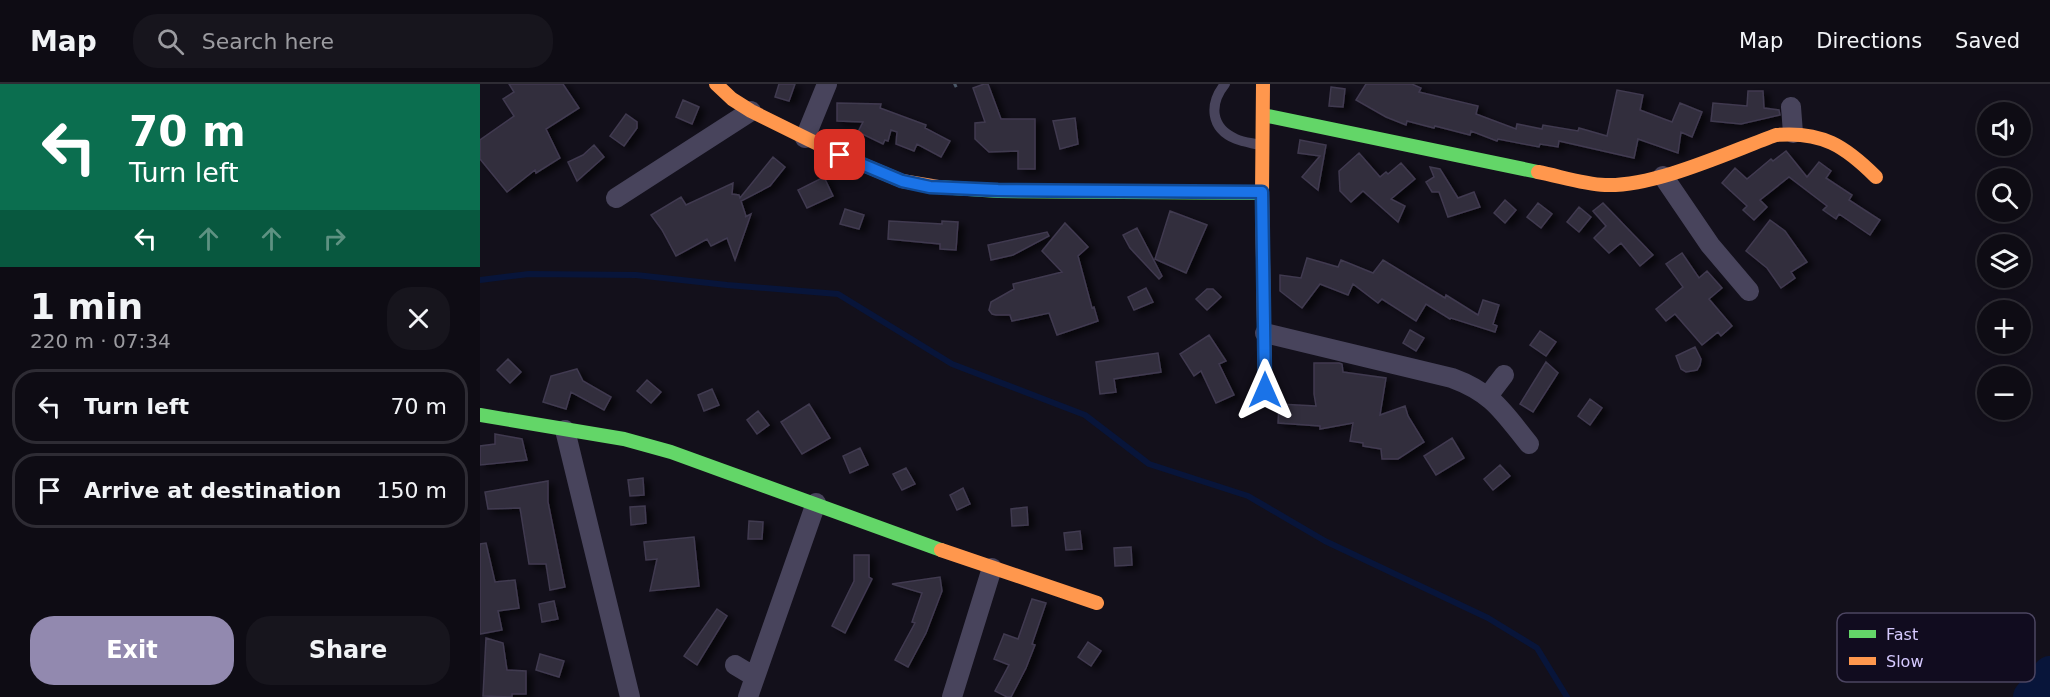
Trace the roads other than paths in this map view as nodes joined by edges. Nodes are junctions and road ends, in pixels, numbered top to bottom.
1 (716, 84) edge
2 (827, 84) edge
3 (1225, 84) edge
4 (1263, 84) edge
5 (1791, 107) dead end
6 (751, 111) junction
7 (1263, 116) junction
8 (1793, 133) junction
9 (805, 138) junction
10 (1263, 146) junction
11 (1664, 176) junction
12 (1876, 177) dead end
13 (1262, 192) junction
14 (616, 198) dead end
15 (1749, 291) dead end
16 (1265, 333) junction
17 (1504, 375) dead end
18 (1265, 390) dead end
19 (1488, 396) junction
20 (480, 415) edge
21 (565, 430) junction
22 (1529, 444) dead end
23 (816, 503) junction
24 (993, 568) junction
25 (1096, 603) dead end
26 (735, 665) dead end
27 (755, 677) junction
28 (630, 697) edge
29 (748, 697) edge
30 (952, 697) edge

1 - 6 street
2 - 9 street
3 - 10 lane
4 - 7 street
5 - 8 street
6 - 9 street
6 - 14 street
7 - 10 street
7 - 11 street
8 - 11 street
8 - 12 street
9 - 13 street
10 - 13 street
11 - 15 street
13 - 16 street
16 - 18 street
16 - 19 street
17 - 19 street
19 - 22 street
20 - 21 street
21 - 23 street
21 - 28 street
23 - 24 street
23 - 27 street
24 - 25 street
24 - 30 street
26 - 27 street
27 - 29 street

